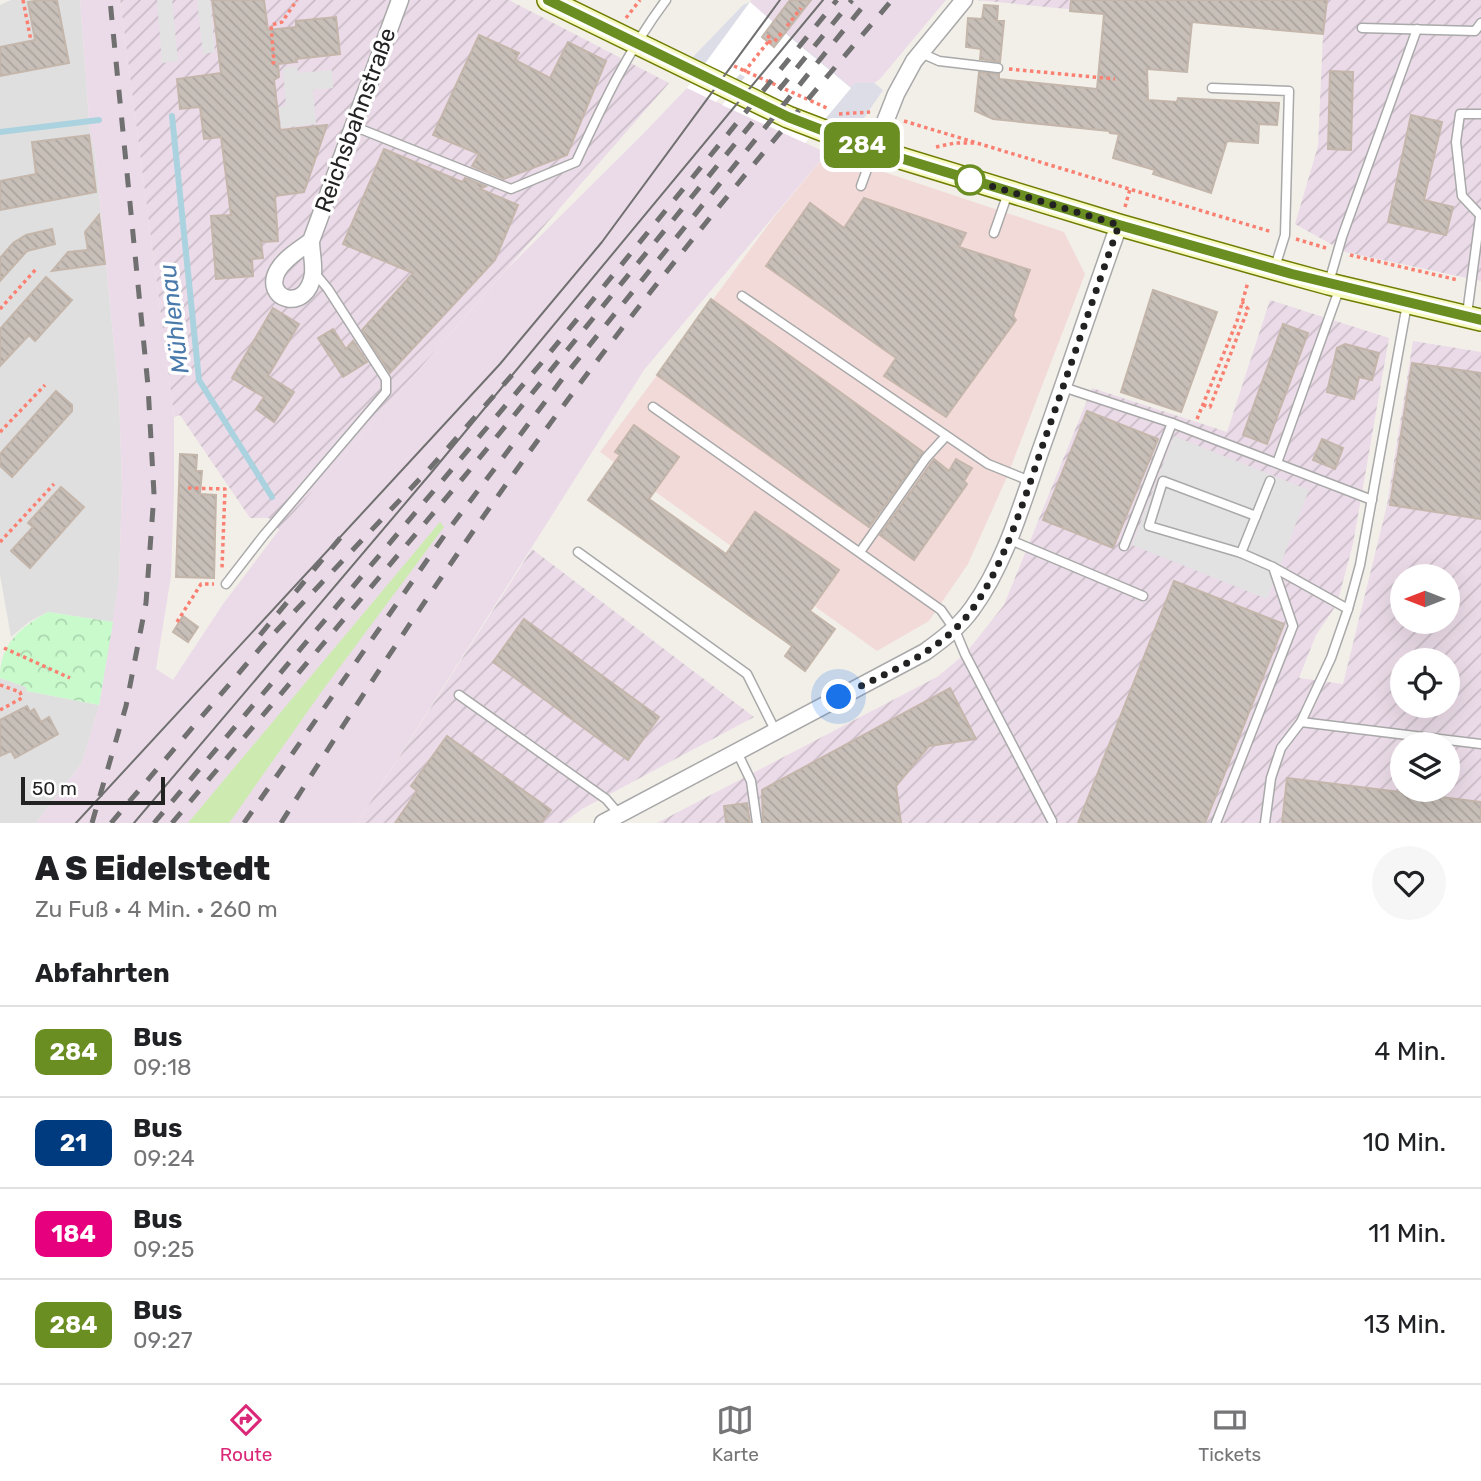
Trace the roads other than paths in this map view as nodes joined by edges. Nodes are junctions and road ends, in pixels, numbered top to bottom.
1 (400, 0) edge
2 (548, 0) edge
3 (666, 0) edge
4 (964, 0) edge
5 (1481, 23) edge
6 (1362, 28) dead end
7 (1417, 29) junction
8 (639, 37) junction
9 (921, 53) junction
10 (998, 68) road end
11 (1212, 88) dead end
12 (1481, 114) edge
13 (353, 126) junction
14 (874, 150) junction
15 (861, 186) dead end
16 (1009, 191) junction
17 (1481, 216) edge
18 (1121, 220) junction
19 (994, 233) dead end
20 (311, 241) junction
21 (1274, 269) junction
22 (314, 272) junction
23 (1334, 286) junction
24 (742, 296) dead end
25 (1408, 303) junction
26 (1474, 318) edge
27 (1063, 387) junction
28 (653, 407) dead end
29 (1172, 423) junction
30 (946, 436) junction
31 (1277, 463) junction
32 (1030, 481) junction
33 (1270, 481) dead end
34 (1372, 500) junction
35 (1256, 516) junction
36 (1007, 539) junction
37 (1124, 546) dead end
38 (578, 552) dead end
39 (860, 552) junction
40 (1241, 553) junction
41 (1273, 567) junction
42 (224, 584) road end
43 (1143, 596) dead end
44 (1348, 609) junction
45 (955, 629) junction
46 (460, 695) dead end
47 (1301, 722) junction
48 (775, 730) junction
49 (1481, 744) edge
50 (737, 752) junction
51 (620, 818) edge
52 (1052, 821) dead end
53 (603, 823) edge
54 (757, 823) edge
55 (1216, 823) edge
56 (1265, 823) edge

1 - 13 street, Reichsbahnstraße
2 - 8 street
3 - 8 lane
4 - 9 street
5 - 7 lane
6 - 7 lane
7 - 23 lane
8 - 13 lane
8 - 14 street
9 - 10 lane
9 - 14 street
11 - 21 lane
12 - 17 lane
13 - 20 street, Reichsbahnstraße
14 - 15 lane
14 - 16 street
16 - 18 street
16 - 19 lane
17 - 26 lane
18 - 21 street
18 - 27 street
20 - 22 street, Reichsbahnstraße
20 - 22 street, Reichsbahnstraße
21 - 23 street
22 - 42 lane
23 - 25 street
23 - 31 lane
24 - 30 lane
25 - 26 street
25 - 34 lane
27 - 29 lane
27 - 32 street
28 - 39 lane
29 - 31 lane
29 - 37 lane
30 - 32 lane
30 - 39 lane
31 - 34 lane
32 - 36 street
33 - 35 lane
34 - 44 lane
35 - 40 lane
35 - 40 lane
36 - 43 lane
36 - 45 street
38 - 48 lane
39 - 45 lane
40 - 41 lane
41 - 44 lane
41 - 55 lane
44 - 47 lane
45 - 48 street
45 - 52 lane
46 - 51 lane
47 - 49 lane
47 - 56 lane
48 - 50 street
50 - 51 street
50 - 54 lane
51 - 53 street

